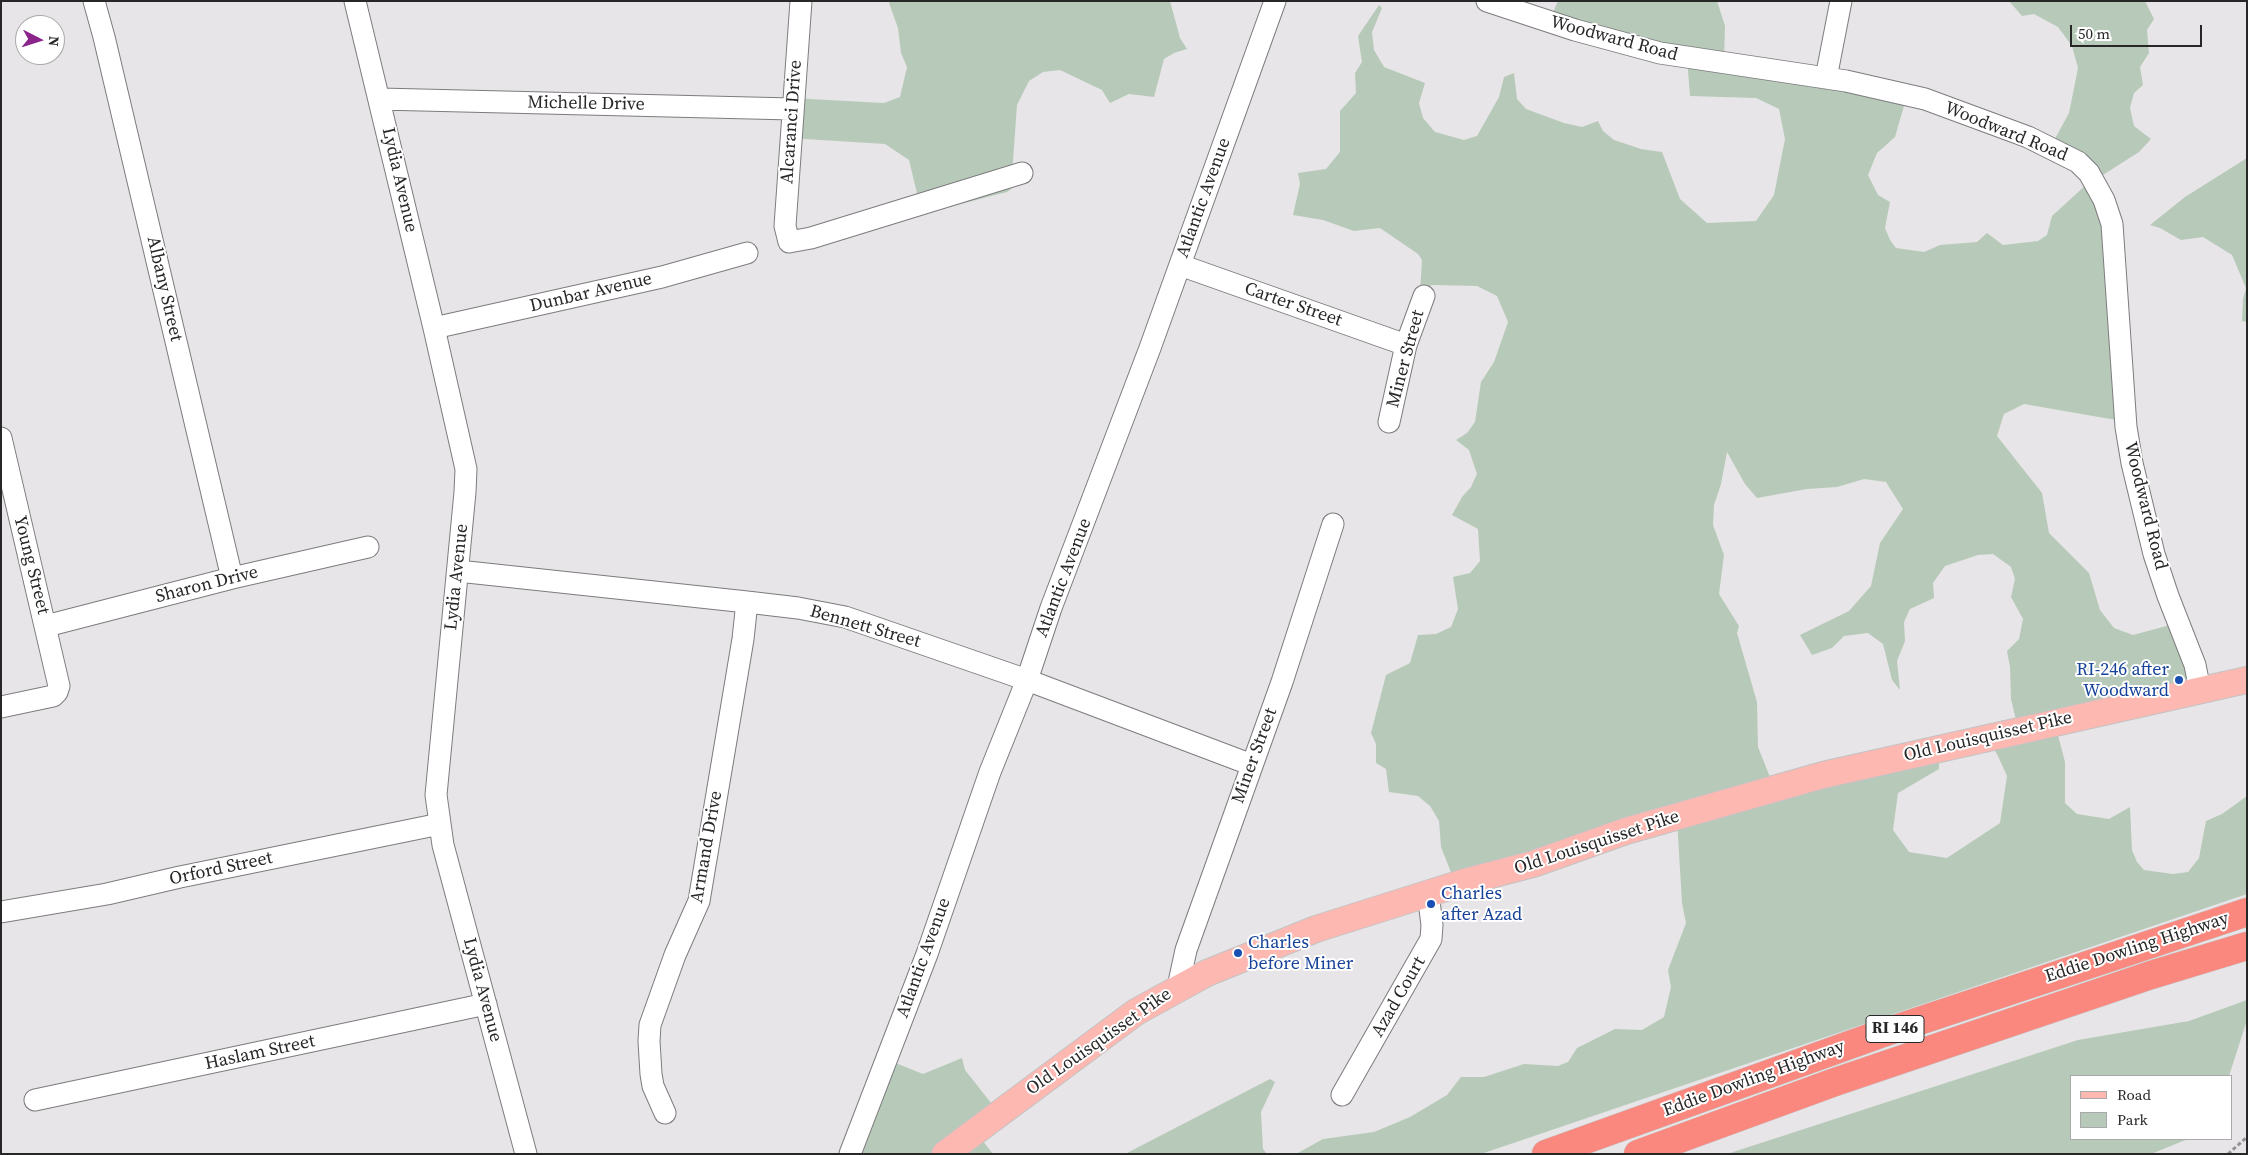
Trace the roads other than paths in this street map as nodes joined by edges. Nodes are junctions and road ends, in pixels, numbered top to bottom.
1 (94, 1) edge
2 (355, 1) edge
3 (800, 1) edge
4 (1274, 1) edge
5 (1487, 1) edge
6 (1841, 1) edge
7 (1826, 78) junction
8 (380, 99) junction
9 (792, 108) junction
10 (1022, 173) dead end
11 (747, 253) dead end
12 (1180, 265) junction
13 (1424, 296) dead end
14 (434, 328) junction
15 (1406, 345) junction
16 (1389, 422) dead end
17 (1, 438) edge
18 (1333, 524) dead end
19 (368, 548) dead end
20 (458, 571) junction
21 (232, 578) junction
22 (747, 602) junction
23 (46, 626) junction
24 (1027, 680) junction
25 (2247, 680) edge
26 (2200, 690) junction
27 (1, 707) edge
28 (1252, 765) junction
29 (440, 824) junction
30 (1428, 893) junction
31 (1, 912) edge
32 (2247, 912) edge
33 (2247, 946) edge
34 (1178, 987) junction
35 (486, 1004) junction
36 (1835, 1082) junction
37 (1342, 1095) dead end
38 (35, 1100) dead end
39 (665, 1113) dead end
40 (526, 1154) edge
41 (850, 1154) edge
42 (945, 1154) edge
43 (1546, 1154) edge
44 (1638, 1154) edge
45 (1678, 1154) edge

1 - 21 street, Albany Street
2 - 8 street, Lydia Avenue
3 - 9 street, Alcaranci Drive
4 - 12 street, Atlantic Avenue
5 - 7 street, Woodward Road
6 - 7 street
7 - 26 street, Woodward Road
8 - 9 street, Michelle Drive
8 - 14 street, Lydia Avenue
9 - 10 street, Alcaranci Drive
11 - 14 street, Dunbar Avenue
12 - 15 street, Carter Street
12 - 24 street, Atlantic Avenue
13 - 15 street, Miner Street
14 - 20 street, Lydia Avenue
15 - 16 street, Miner Street
17 - 23 street, Young Street
18 - 28 street, Miner Street
19 - 21 street, Sharon Drive
20 - 22 street, Bennett Street
20 - 29 street, Lydia Avenue
21 - 23 street, Sharon Drive
22 - 24 street, Bennett Street
22 - 39 street, Armand Drive
23 - 27 street, Young Street
24 - 28 street, Bennett Street
24 - 41 street, Atlantic Avenue
25 - 26 main road, Old Louisquisset Pike
26 - 30 main road, Old Louisquisset Pike
28 - 34 street, Miner Street
29 - 31 street, Orford Street
29 - 35 street, Lydia Avenue
30 - 34 main road, Old Louisquisset Pike
30 - 37 street, Azad Court
32 - 43 highway, Eddie Dowling Highway / RI 146
33 - 36 highway, Eddie Dowling Highway / RI 146
34 - 42 main road, Old Louisquisset Pike
35 - 38 street, Haslam Street
35 - 40 street, Lydia Avenue
36 - 44 highway, Eddie Dowling Highway / RI 146
36 - 45 highway

